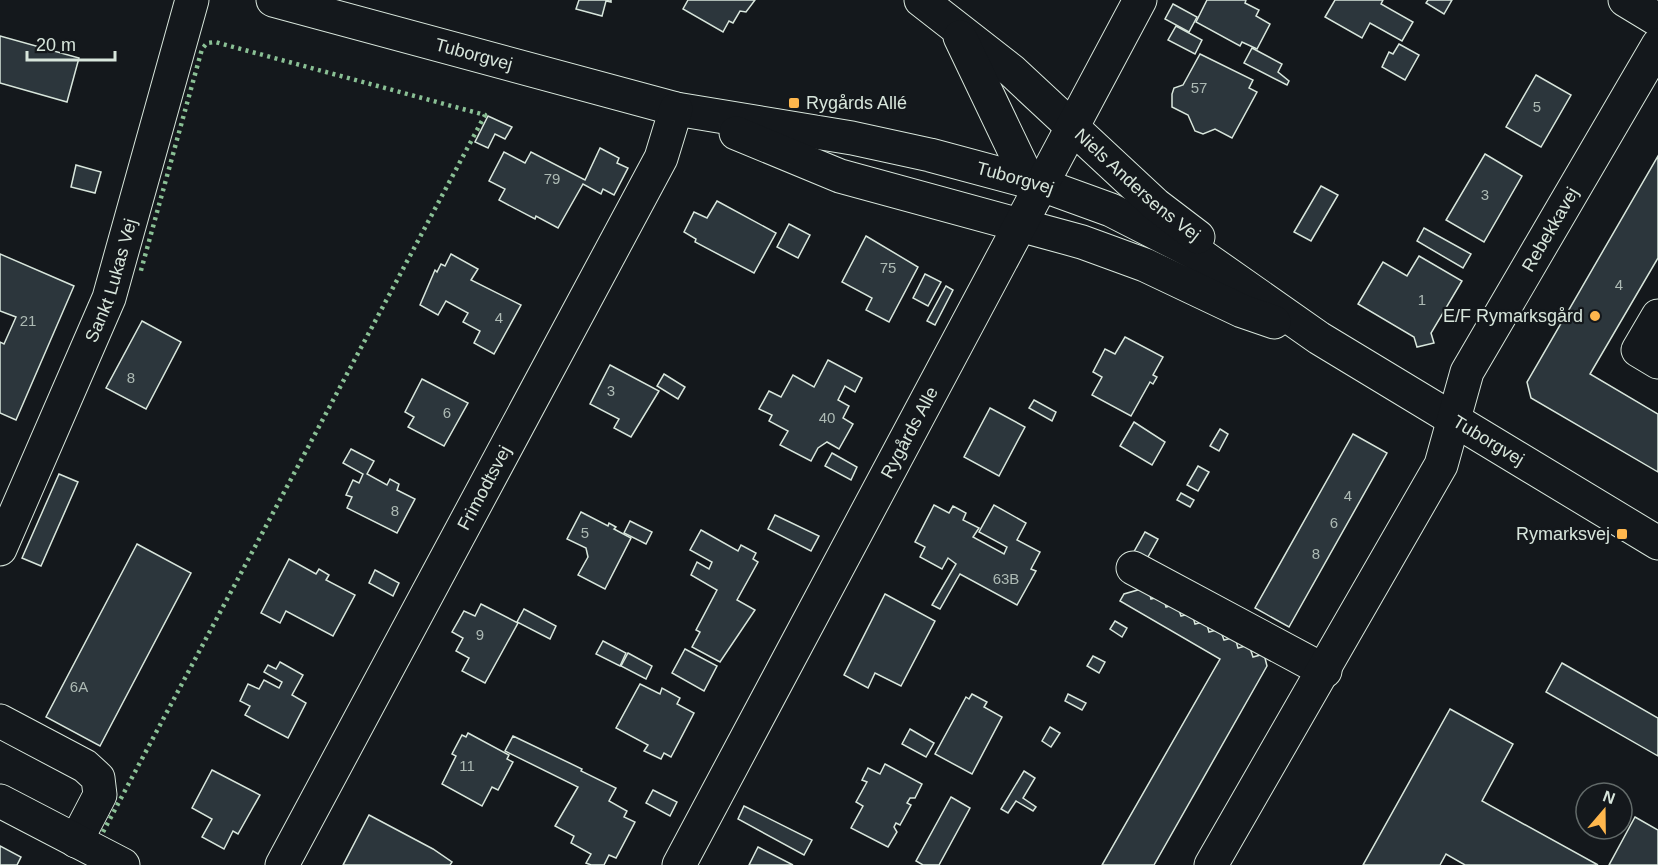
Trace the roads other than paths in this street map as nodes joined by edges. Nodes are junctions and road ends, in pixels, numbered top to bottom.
1 (192, 0) edge
2 (273, 0) edge
3 (921, 0) edge
4 (1140, 0) edge
5 (1625, 0) edge
6 (1658, 20) edge
7 (957, 31) junction
8 (1658, 45) edge
9 (676, 109) junction
10 (1072, 127) junction
11 (1032, 196) junction
12 (1074, 240) joint
13 (1658, 316) edge
14 (1319, 338) junction
15 (1658, 362) edge
16 (1454, 420) junction
17 (1658, 543) edge
18 (0, 549) edge
19 (1133, 568) dead end
20 (1324, 670) junction
21 (0, 721) edge
22 (0, 801) edge
23 (76, 841) junction
24 (123, 865) edge
25 (282, 865) edge
26 (679, 865) edge
27 (1211, 865) edge

1 - 18 street, Sankt Lukas Vej
2 - 9 street, Tuborgvej
3 - 7 street, Niels Andersens Vej
4 - 10 street, Rygårds Alle
5 - 6 street
7 - 10 street, Niels Andersens Vej
7 - 11 street, Niels Andersens Vej
8 - 16 street, Rebekkavej
9 - 11 street, Tuborgvej
9 - 11 street, Tuborgvej
9 - 25 street, Frimodtsvej
10 - 11 street, Rygårds Alle
10 - 14 street, Niels Andersens Vej
11 - 12 street, Niels Andersens Vej
11 - 14 street, Tuborgvej
11 - 26 street, Rygårds Alle
12 - 14 street, Tuborgvej
13 - 15 street
14 - 16 street, Tuborgvej
16 - 17 street, Tuborgvej
16 - 20 street
19 - 20 street
20 - 27 street
21 - 23 street
22 - 23 street
23 - 24 street

